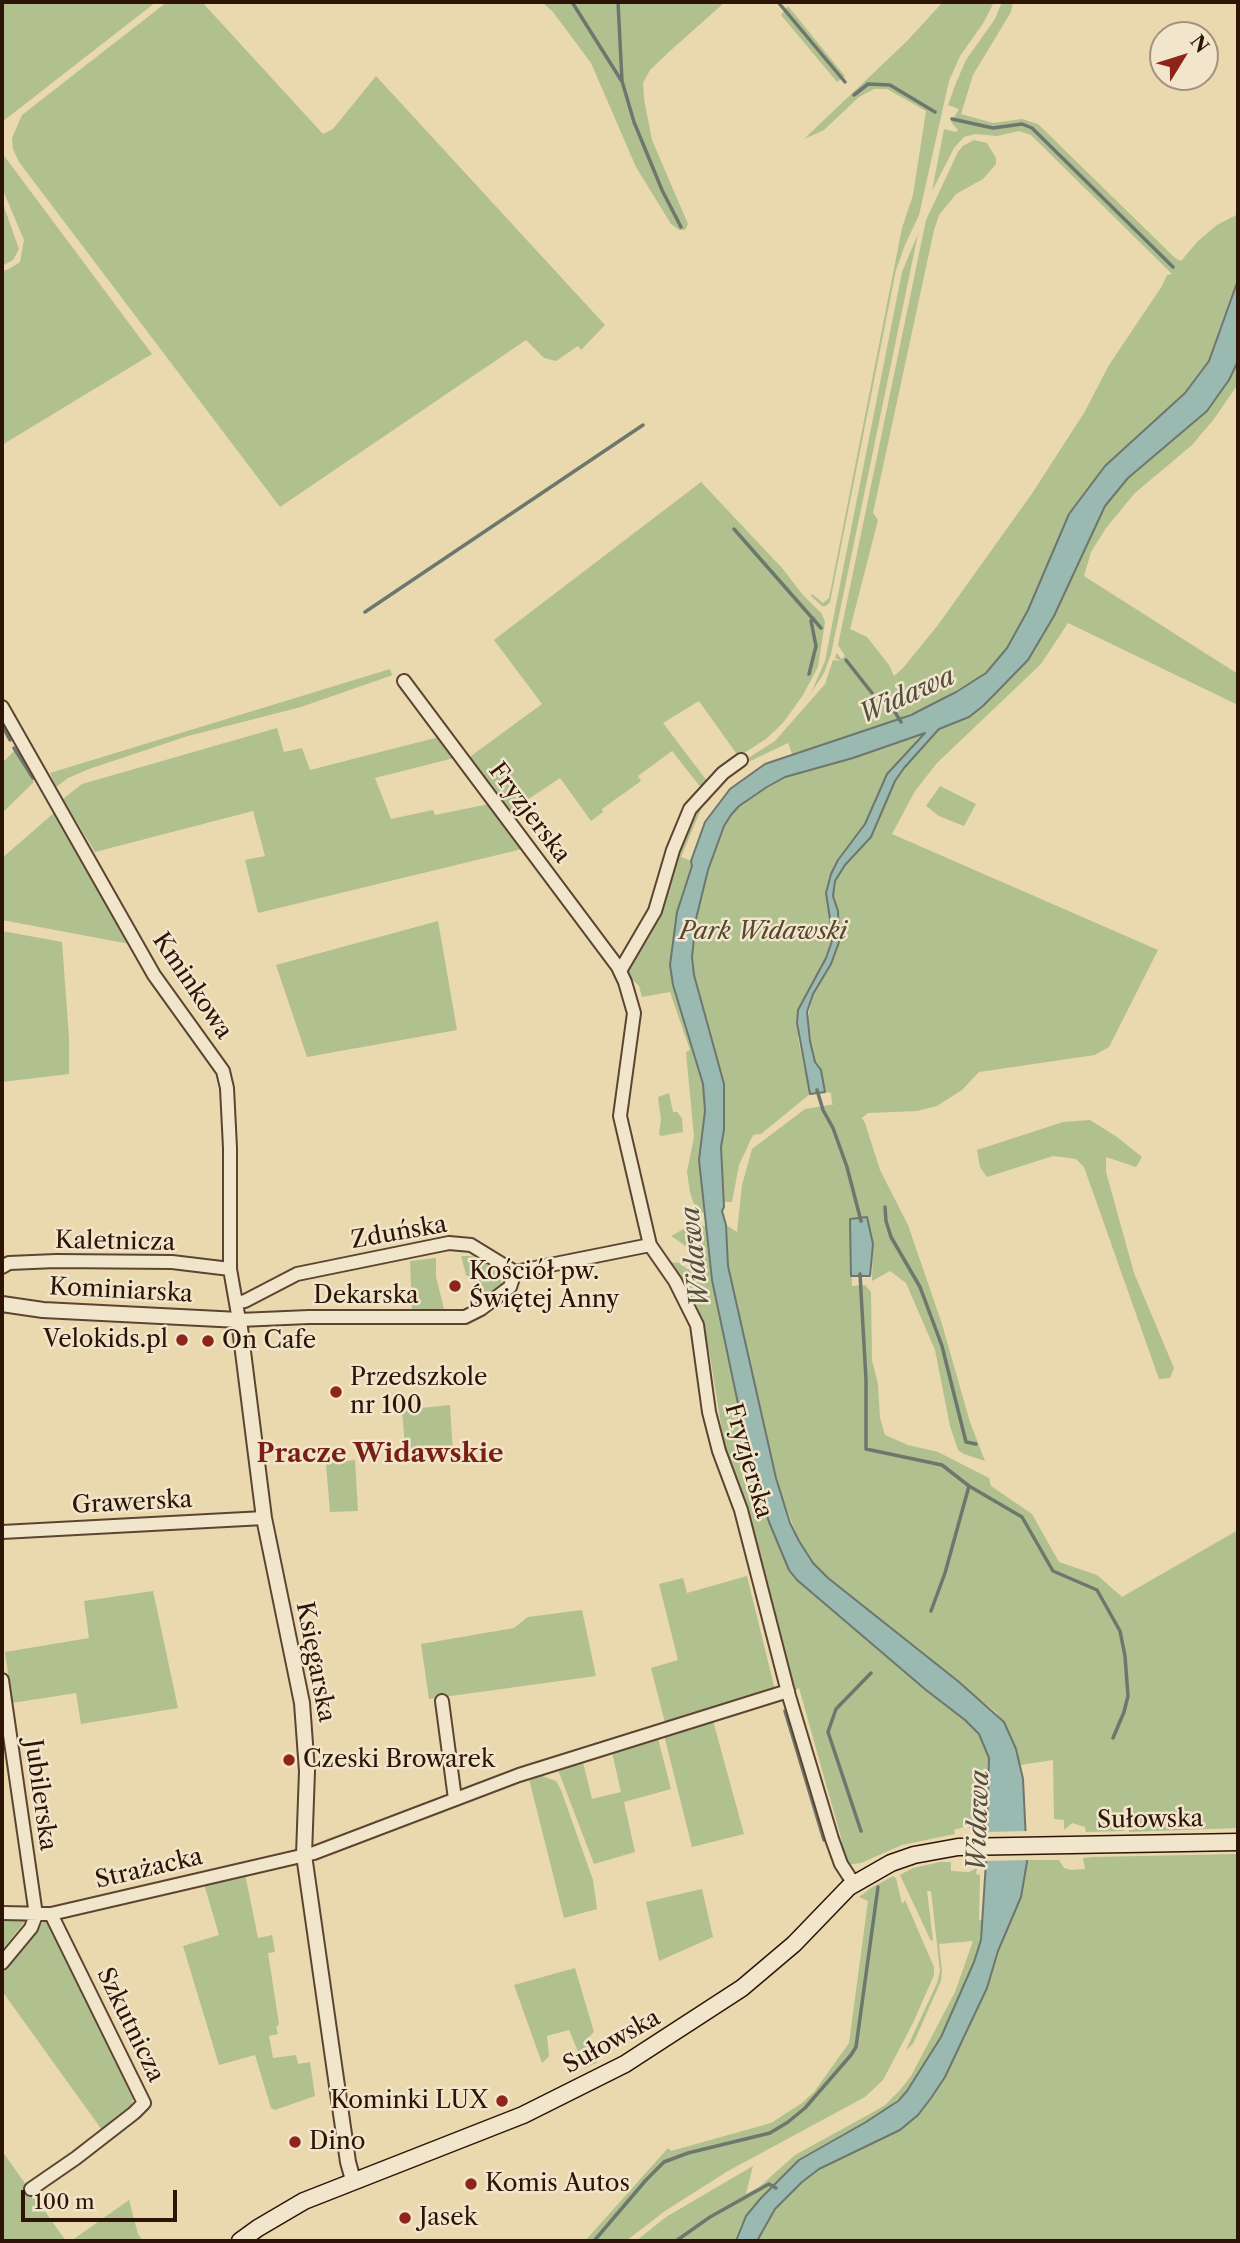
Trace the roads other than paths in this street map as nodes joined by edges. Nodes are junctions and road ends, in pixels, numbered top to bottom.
1 (404, 681) dead end
2 (2, 707) edge
3 (741, 760) dead end
4 (620, 971) junction
5 (650, 1245) junction
6 (2, 1268) edge
7 (226, 1268) junction
8 (515, 1272) junction
9 (236, 1303) junction
10 (2, 1304) edge
11 (239, 1320) junction
12 (264, 1518) junction
13 (2, 1532) edge
14 (2, 1680) edge
15 (788, 1691) junction
16 (442, 1701) dead end
17 (455, 1799) junction
18 (1238, 1842) edge
19 (304, 1854) junction
20 (854, 1884) junction
21 (2, 1913) edge
22 (51, 1914) junction
23 (36, 1915) junction
24 (2, 1963) edge
25 (354, 2180) junction
26 (31, 2189) dead end
27 (240, 2241) edge

1 - 4 street, Fryzjerska
2 - 7 street, Kminkowa
3 - 4 street
4 - 5 street, Fryzjerska
5 - 8 street
5 - 15 street, Fryzjerska
6 - 7 street, Kaletnicza
7 - 9 street, Kminkowa
8 - 9 street, Zduńska
8 - 11 street, Dekarska
9 - 11 street, Kminkowa
10 - 11 street, Kominiarska
11 - 12 street, Księgarska
12 - 13 street, Grawerska
12 - 19 street, Księgarska
14 - 23 street, Jubilerska
15 - 17 street, Strażacka
15 - 20 street, Fryzjerska
16 - 17 street
17 - 19 street, Strażacka
18 - 20 main road, Sułowska
19 - 22 street, Strażacka
19 - 25 street, Księgarska
20 - 25 main road, Sułowska
21 - 23 street, Strażacka
22 - 23 street, Strażacka
22 - 26 street, Szkutnicza
23 - 24 street
25 - 27 main road, Sułowska

